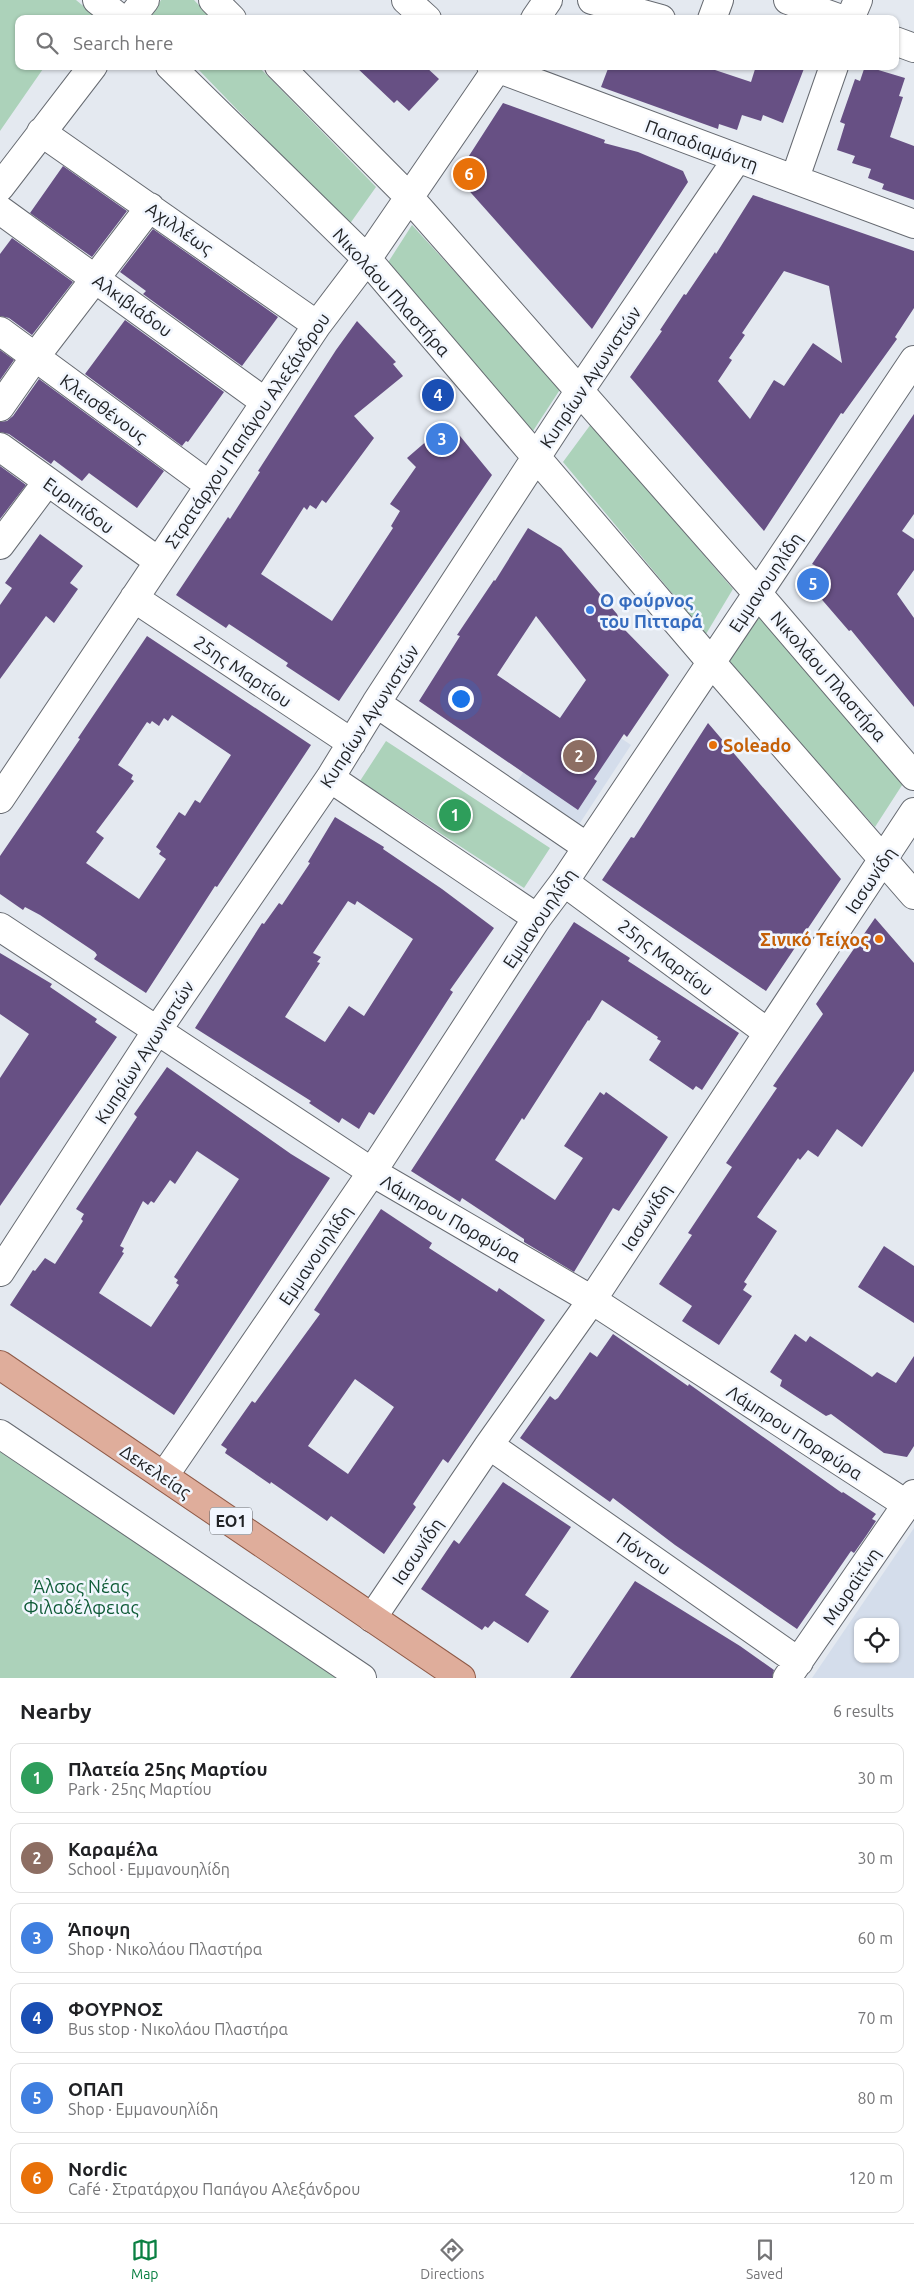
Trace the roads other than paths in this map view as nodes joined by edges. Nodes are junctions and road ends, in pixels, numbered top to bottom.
1 (97, 0) edge
2 (145, 0) edge
3 (214, 0) edge
4 (406, 0) edge
5 (548, 0) edge
6 (592, 0) edge
7 (718, 0) edge
8 (788, 0) edge
9 (858, 0) edge
10 (115, 15) edge
11 (133, 15) edge
12 (228, 15) edge
13 (423, 15) edge
14 (537, 15) edge
15 (646, 15) edge
16 (713, 15) edge
17 (830, 15) edge
18 (852, 15) edge
19 (899, 42) edge
20 (914, 48) edge
21 (90, 70) edge
22 (174, 70) edge
23 (283, 70) edge
24 (494, 70) edge
25 (504, 70) edge
26 (833, 70) edge
27 (41, 132) junction
28 (737, 159) junction
29 (795, 178) junction
30 (0, 187) edge
31 (408, 196) junction
32 (150, 207) junction
33 (0, 210) edge
34 (914, 224) edge
35 (367, 259) junction
36 (96, 278) junction
37 (317, 325) junction
38 (0, 332) edge
39 (35, 357) junction
40 (914, 360) edge
41 (580, 390) junction
42 (265, 402) junction
43 (0, 407) edge
44 (0, 448) edge
45 (537, 456) junction
46 (47, 482) junction
47 (209, 485) junction
48 (0, 545) edge
49 (158, 561) junction
50 (758, 594) junction
51 (134, 598) junction
52 (711, 662) junction
53 (376, 703) junction
54 (352, 743) junction
55 (914, 776) edge
56 (330, 778) junction
57 (0, 799) edge
58 (914, 812) edge
59 (587, 847) junction
60 (884, 860) junction
61 (564, 882) junction
62 (914, 895) edge
63 (538, 918) junction
64 (0, 926) edge
65 (158, 1029) junction
66 (767, 1032) junction
67 (372, 1172) junction
68 (0, 1272) edge
69 (592, 1300) junction
70 (0, 1365) edge
71 (0, 1434) edge
72 (488, 1445) junction
73 (164, 1476) junction
74 (910, 1499) edge
75 (372, 1618) junction
76 (793, 1670) edge
77 (362, 1678) edge
78 (461, 1678) edge

1 - 10 street
2 - 11 street
3 - 12 street
4 - 13 street
5 - 14 street
6 - 15 street
7 - 16 street
8 - 17 street
9 - 18 street
19 - 20 street
21 - 27 street
22 - 35 street, Νικολάου Πλαστήρα
23 - 31 street, Νικολάου Πλαστήρα
24 - 31 street, Στρατάρχου Παπάγου Αλεξάνδρου
25 - 28 street, Παπαδιαμάντη
26 - 29 street
27 - 30 street
27 - 32 street, Αχιλλέως
28 - 29 street, Παπαδιαμάντη
28 - 41 street, Κυπρίων Αγωνιστών
29 - 34 street, Παπαδιαμάντη
31 - 35 street, Στρατάρχου Παπάγου Αλεξάνδρου
31 - 41 street, Νικολάου Πλαστήρα
32 - 36 street
32 - 37 street, Αχιλλέως
33 - 36 street, Αλκιβιάδου
35 - 37 street, Στρατάρχου Παπάγου Αλεξάνδρου
35 - 45 street, Νικολάου Πλαστήρα
36 - 39 street
36 - 42 street, Αλκιβιάδου
37 - 42 street, Στρατάρχου Παπάγου Αλεξάνδρου
38 - 39 street, Κλεισθένους
39 - 43 street
39 - 47 street, Κλεισθένους
40 - 50 street, Εμμανουηλίδη
41 - 45 street, Κυπρίων Αγωνιστών
41 - 50 street, Νικολάου Πλαστήρα
42 - 47 street, Στρατάρχου Παπάγου Αλεξάνδρου
44 - 46 street, Ευριπίδου
45 - 52 street, Νικολάου Πλαστήρα
45 - 53 street, Κυπρίων Αγωνιστών
46 - 48 street
46 - 49 street, Ευριπίδου
47 - 49 street, Στρατάρχου Παπάγου Αλεξάνδρου
49 - 51 street, Στρατάρχου Παπάγου Αλεξάνδρου
50 - 52 street, Εμμανουηλίδη
50 - 55 street, Νικολάου Πλαστήρα
51 - 54 street, 25ης Μαρτίου
51 - 57 street, Στρατάρχου Παπάγου Αλεξάνδρου
52 - 59 street, Εμμανουηλίδη
52 - 60 street, Νικολάου Πλαστήρα
53 - 54 street, Κυπρίων Αγωνιστών
53 - 59 street
54 - 56 street, Κυπρίων Αγωνιστών
56 - 63 street
56 - 65 street, Κυπρίων Αγωνιστών
58 - 60 street, Ιασωνίδη
59 - 61 street, Εμμανουηλίδη
60 - 62 street, Νικολάου Πλαστήρα
60 - 66 street, Ιασωνίδη
61 - 63 street, Εμμανουηλίδη
61 - 66 street, 25ης Μαρτίου
63 - 67 street, Εμμανουηλίδη
64 - 65 street, Λάμπρου Πορφύρα
65 - 67 street, Λάμπρου Πορφύρα
65 - 68 street, Κυπρίων Αγωνιστών
66 - 69 street, Ιασωνίδη
67 - 69 street, Λάμπρου Πορφύρα
67 - 73 street, Εμμανουηλίδη
69 - 72 street, Ιασωνίδη
69 - 74 street, Λάμπρου Πορφύρα
70 - 73 main road, Δεκελείας / ΕΟ1
71 - 77 street
72 - 75 street, Ιασωνίδη
72 - 76 street, Πόντου
73 - 75 main road, Δεκελείας / ΕΟ1
74 - 76 street, Μωραϊτίνη
75 - 78 main road, Δεκελείας / ΕΟ1

